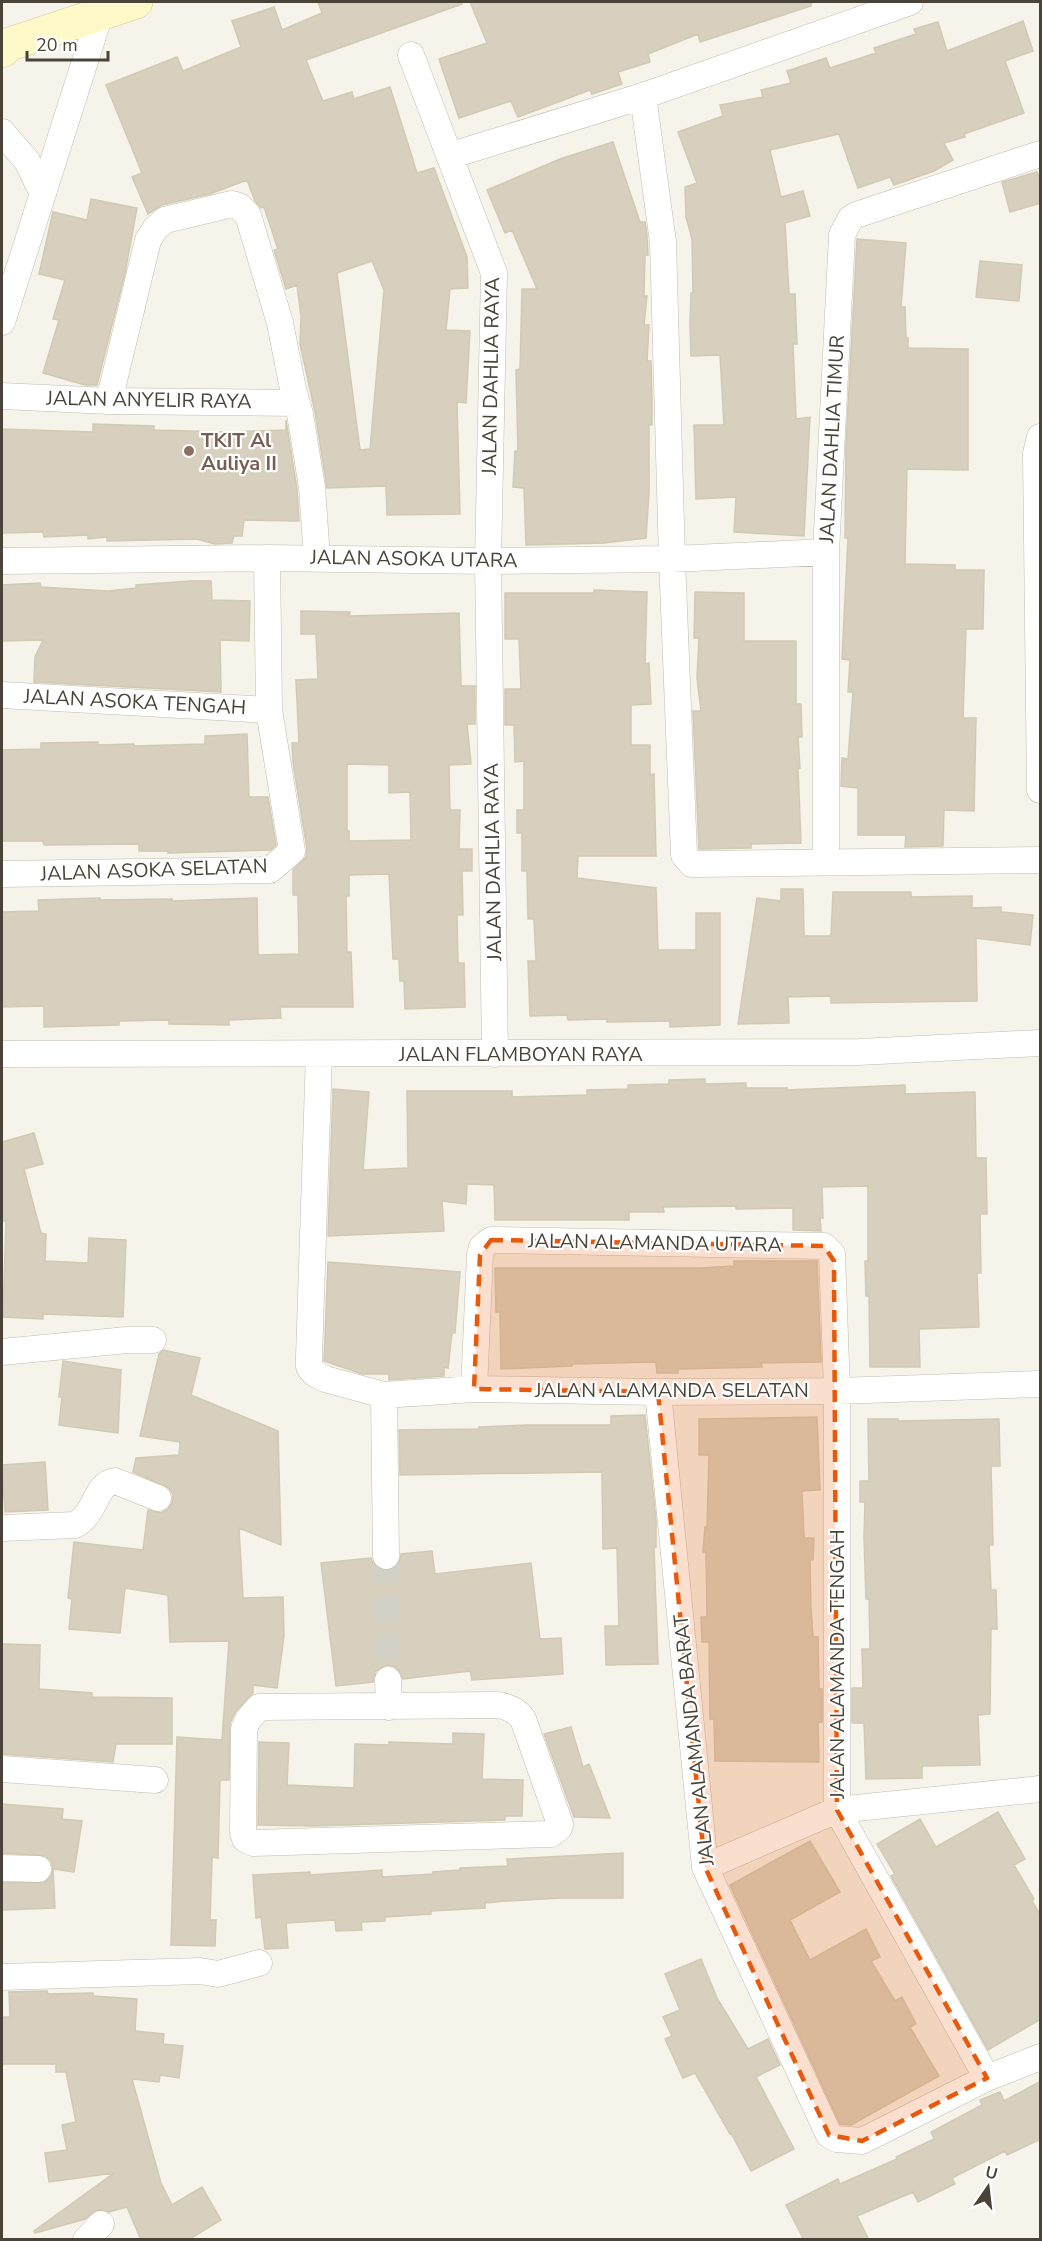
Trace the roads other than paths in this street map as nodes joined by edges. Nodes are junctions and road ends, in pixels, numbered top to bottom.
1 (136, 2) edge
2 (910, 2) edge
3 (100, 14) junction
4 (2, 51) edge
5 (411, 55) dead end
6 (643, 96) junction
7 (2, 132) edge
8 (1041, 154) edge
9 (449, 156) junction
10 (42, 192) junction
11 (2, 322) edge
12 (2, 396) edge
13 (109, 401) junction
14 (296, 403) junction
15 (1041, 437) edge
16 (826, 552) junction
17 (267, 558) junction
18 (317, 558) junction
19 (672, 559) junction
20 (2, 561) edge
21 (488, 561) junction
22 (2, 695) edge
23 (269, 710) junction
24 (1041, 790) edge
25 (1041, 860) edge
26 (826, 862) junction
27 (2, 874) edge
28 (1041, 1043) edge
29 (2, 1054) edge
30 (319, 1054) junction
31 (495, 1054) junction
32 (153, 1340) dead end
33 (2, 1352) edge
34 (1041, 1384) edge
35 (474, 1389) junction
36 (837, 1391) junction
37 (658, 1392) junction
38 (384, 1395) junction
39 (158, 1498) dead end
40 (2, 1528) edge
41 (386, 1556) tunnel mouth
42 (388, 1680) tunnel mouth
43 (389, 1707) junction
44 (2, 1769) edge
45 (155, 1780) dead end
46 (1041, 1789) edge
47 (837, 1810) junction
48 (705, 1867) junction
49 (2, 1868) edge
50 (38, 1869) dead end
51 (259, 1963) dead end
52 (2, 1977) edge
53 (1041, 2056) edge
54 (987, 2078) junction

1 - 3 main road
2 - 6 street
3 - 4 main road
3 - 10 street
5 - 9 street, JALAN DAHLIA RAYA
6 - 9 street
6 - 19 street
7 - 10 street
8 - 16 street, JALAN DAHLIA TIMUR
9 - 21 street, JALAN DAHLIA RAYA
10 - 11 street
12 - 13 street, JALAN ANYELIR RAYA
13 - 14 street, JALAN ANYELIR RAYA
13 - 14 street
14 - 18 street
15 - 24 street
16 - 19 street, JALAN ASOKA UTARA
16 - 26 street, JALAN DAHLIA TIMUR
17 - 18 street, JALAN ASOKA UTARA
17 - 20 street, JALAN ASOKA UTARA
17 - 23 street, JALAN ASOKA SELATAN
18 - 21 street, JALAN ASOKA UTARA
19 - 21 street, JALAN ASOKA UTARA
19 - 26 street
21 - 31 street, JALAN DAHLIA RAYA
22 - 23 street, JALAN ASOKA TENGAH
23 - 27 street, JALAN ASOKA SELATAN
25 - 26 street
28 - 31 street, JALAN FLAMBOYAN RAYA
29 - 30 street, JALAN FLAMBOYAN RAYA
30 - 31 street, JALAN FLAMBOYAN RAYA
30 - 38 street, JALAN ALAMANDA SELATAN
32 - 33 street
34 - 36 street, JALAN ALAMANDA SELATAN
35 - 36 street, JALAN ALAMANDA UTARA
35 - 37 street, JALAN ALAMANDA SELATAN
35 - 38 street, JALAN ALAMANDA SELATAN
36 - 37 street, JALAN ALAMANDA SELATAN
36 - 47 street, JALAN ALAMANDA TENGAH
37 - 48 street, JALAN ALAMANDA BARAT
38 - 41 street
39 - 40 street
42 - 43 street
43 - 43 street
44 - 45 street
46 - 47 street
47 - 48 street
47 - 54 street, JALAN ALAMANDA TENGAH
48 - 54 street, JALAN ALAMANDA BARAT
49 - 50 street
51 - 52 street
53 - 54 street

